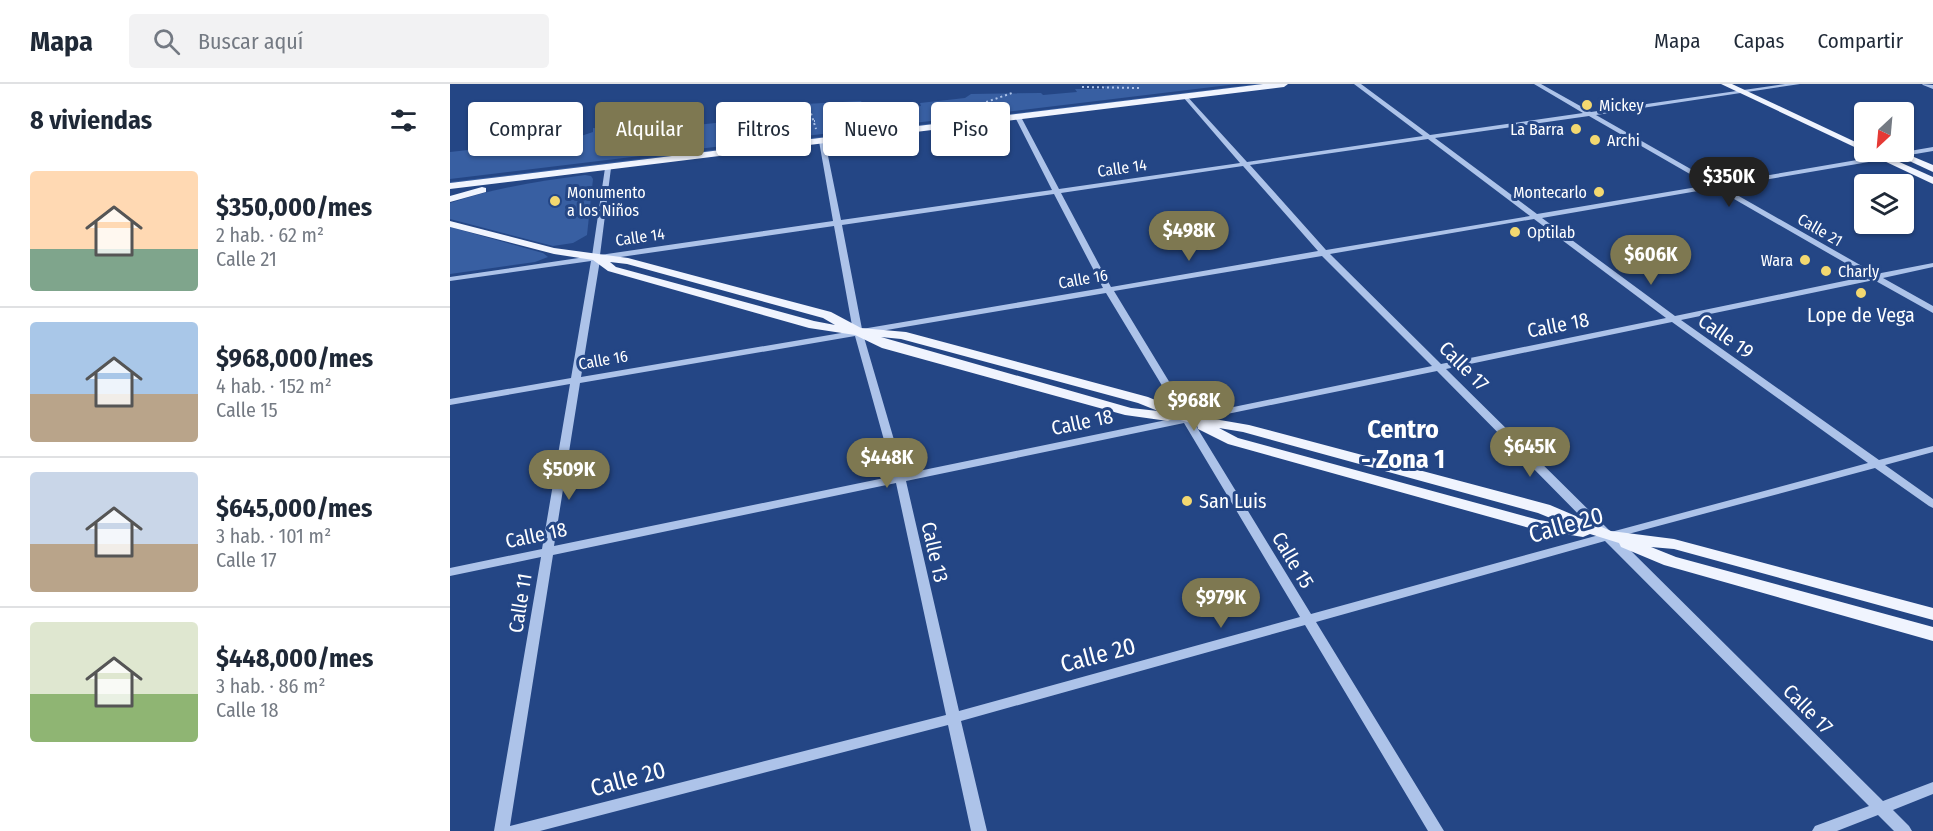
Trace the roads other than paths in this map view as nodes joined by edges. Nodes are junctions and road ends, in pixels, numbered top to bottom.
1 (1284, 84) edge
2 (1357, 84) edge
3 (1537, 84) edge
4 (1725, 84) edge
5 (1797, 84) edge
6 (1925, 84) edge
7 (1933, 87) edge
8 (1745, 88) edge
9 (1759, 90) junction
10 (1185, 96) junction
11 (1590, 114) junction
12 (1018, 117) junction
13 (1844, 128) dead end
14 (819, 138) junction
15 (1429, 138) junction
16 (1854, 144) edge
17 (1933, 149) edge
18 (1914, 151) edge
19 (1914, 160) edge
20 (1859, 162) edge
21 (1892, 162) edge
22 (1246, 164) junction
23 (608, 168) junction
24 (1933, 169) edge
25 (564, 174) junction
26 (1933, 181) edge
27 (450, 186) edge
28 (1716, 186) junction
29 (1056, 190) junction
30 (450, 200) edge
31 (1536, 217) junction
32 (838, 221) junction
33 (450, 224) edge
34 (1324, 253) junction
35 (596, 258) junction
36 (1933, 265) edge
37 (1876, 277) junction
38 (450, 279) edge
39 (1108, 290) junction
40 (1933, 310) edge
41 (1675, 320) junction
42 (858, 332) junction
43 (1439, 367) junction
44 (574, 381) junction
45 (450, 402) edge
46 (1188, 419) junction
47 (1933, 449) edge
48 (1878, 463) junction
49 (900, 478) junction
50 (1933, 504) edge
51 (1608, 536) junction
52 (546, 551) junction
53 (450, 572) edge
54 (1933, 614) edge
55 (1309, 621) junction
56 (1933, 634) edge
57 (954, 718) junction
58 (1933, 788) edge
59 (1880, 808) junction
60 (502, 831) edge
61 (515, 831) edge
62 (979, 831) edge
63 (1436, 831) edge
64 (1820, 831) edge
65 (1904, 831) edge

1 - 10 main road
2 - 15 street, Calle 19
3 - 11 street, Calle 21
4 - 8 main road
5 - 9 street
6 - 7 street
8 - 9 main road
8 - 11 street, Calle 14
8 - 16 main road
9 - 13 main road
10 - 12 main road
10 - 22 street, Calle 17
11 - 15 street, Calle 14
11 - 28 street, Calle 21
12 - 14 main road
12 - 29 street, Calle 15
14 - 23 main road
14 - 32 street, Calle 13
15 - 22 street, Calle 14
15 - 31 street, Calle 19
17 - 18 street, Calle 16
19 - 24 main road
20 - 28 street, Calle 16
21 - 26 main road
22 - 29 street, Calle 14
22 - 34 street, Calle 17
23 - 25 main road
23 - 35 street, Calle 11
25 - 27 main road
25 - 30 main road
28 - 31 street, Calle 16
28 - 37 street, Calle 21
29 - 32 street, Calle 14
29 - 39 street, Calle 15
31 - 34 street, Calle 16
31 - 41 street, Calle 19
32 - 35 street, Calle 14
32 - 42 street, Calle 13
33 - 35 main road
34 - 39 street, Calle 16
34 - 43 street, Calle 17
35 - 38 street, Calle 14
35 - 42 main road
35 - 44 street, Calle 11
36 - 37 street, Calle 18
37 - 40 street, Calle 21
37 - 41 street, Calle 18
39 - 42 street, Calle 16
39 - 46 street, Calle 15
41 - 43 street, Calle 18
41 - 48 street, Calle 19
42 - 44 street, Calle 16
42 - 46 main road
42 - 49 street, Calle 13
43 - 46 street, Calle 18
43 - 51 street, Calle 17
44 - 45 street, Calle 16
44 - 52 street, Calle 11
46 - 49 street, Calle 18
46 - 51 main road
46 - 55 street, Calle 15
47 - 48 street, Calle 20
48 - 50 street, Calle 19
48 - 51 street, Calle 20
49 - 52 street, Calle 18
49 - 57 street, Calle 13
51 - 54 main road
51 - 55 street, Calle 20
51 - 56 main road
51 - 59 street, Calle 17
52 - 53 street, Calle 18
52 - 60 street, Calle 11
55 - 57 street, Calle 20
55 - 63 street, Calle 15
57 - 61 street, Calle 20
57 - 62 street, Calle 13
58 - 59 street
59 - 64 street
59 - 65 street, Calle 17

